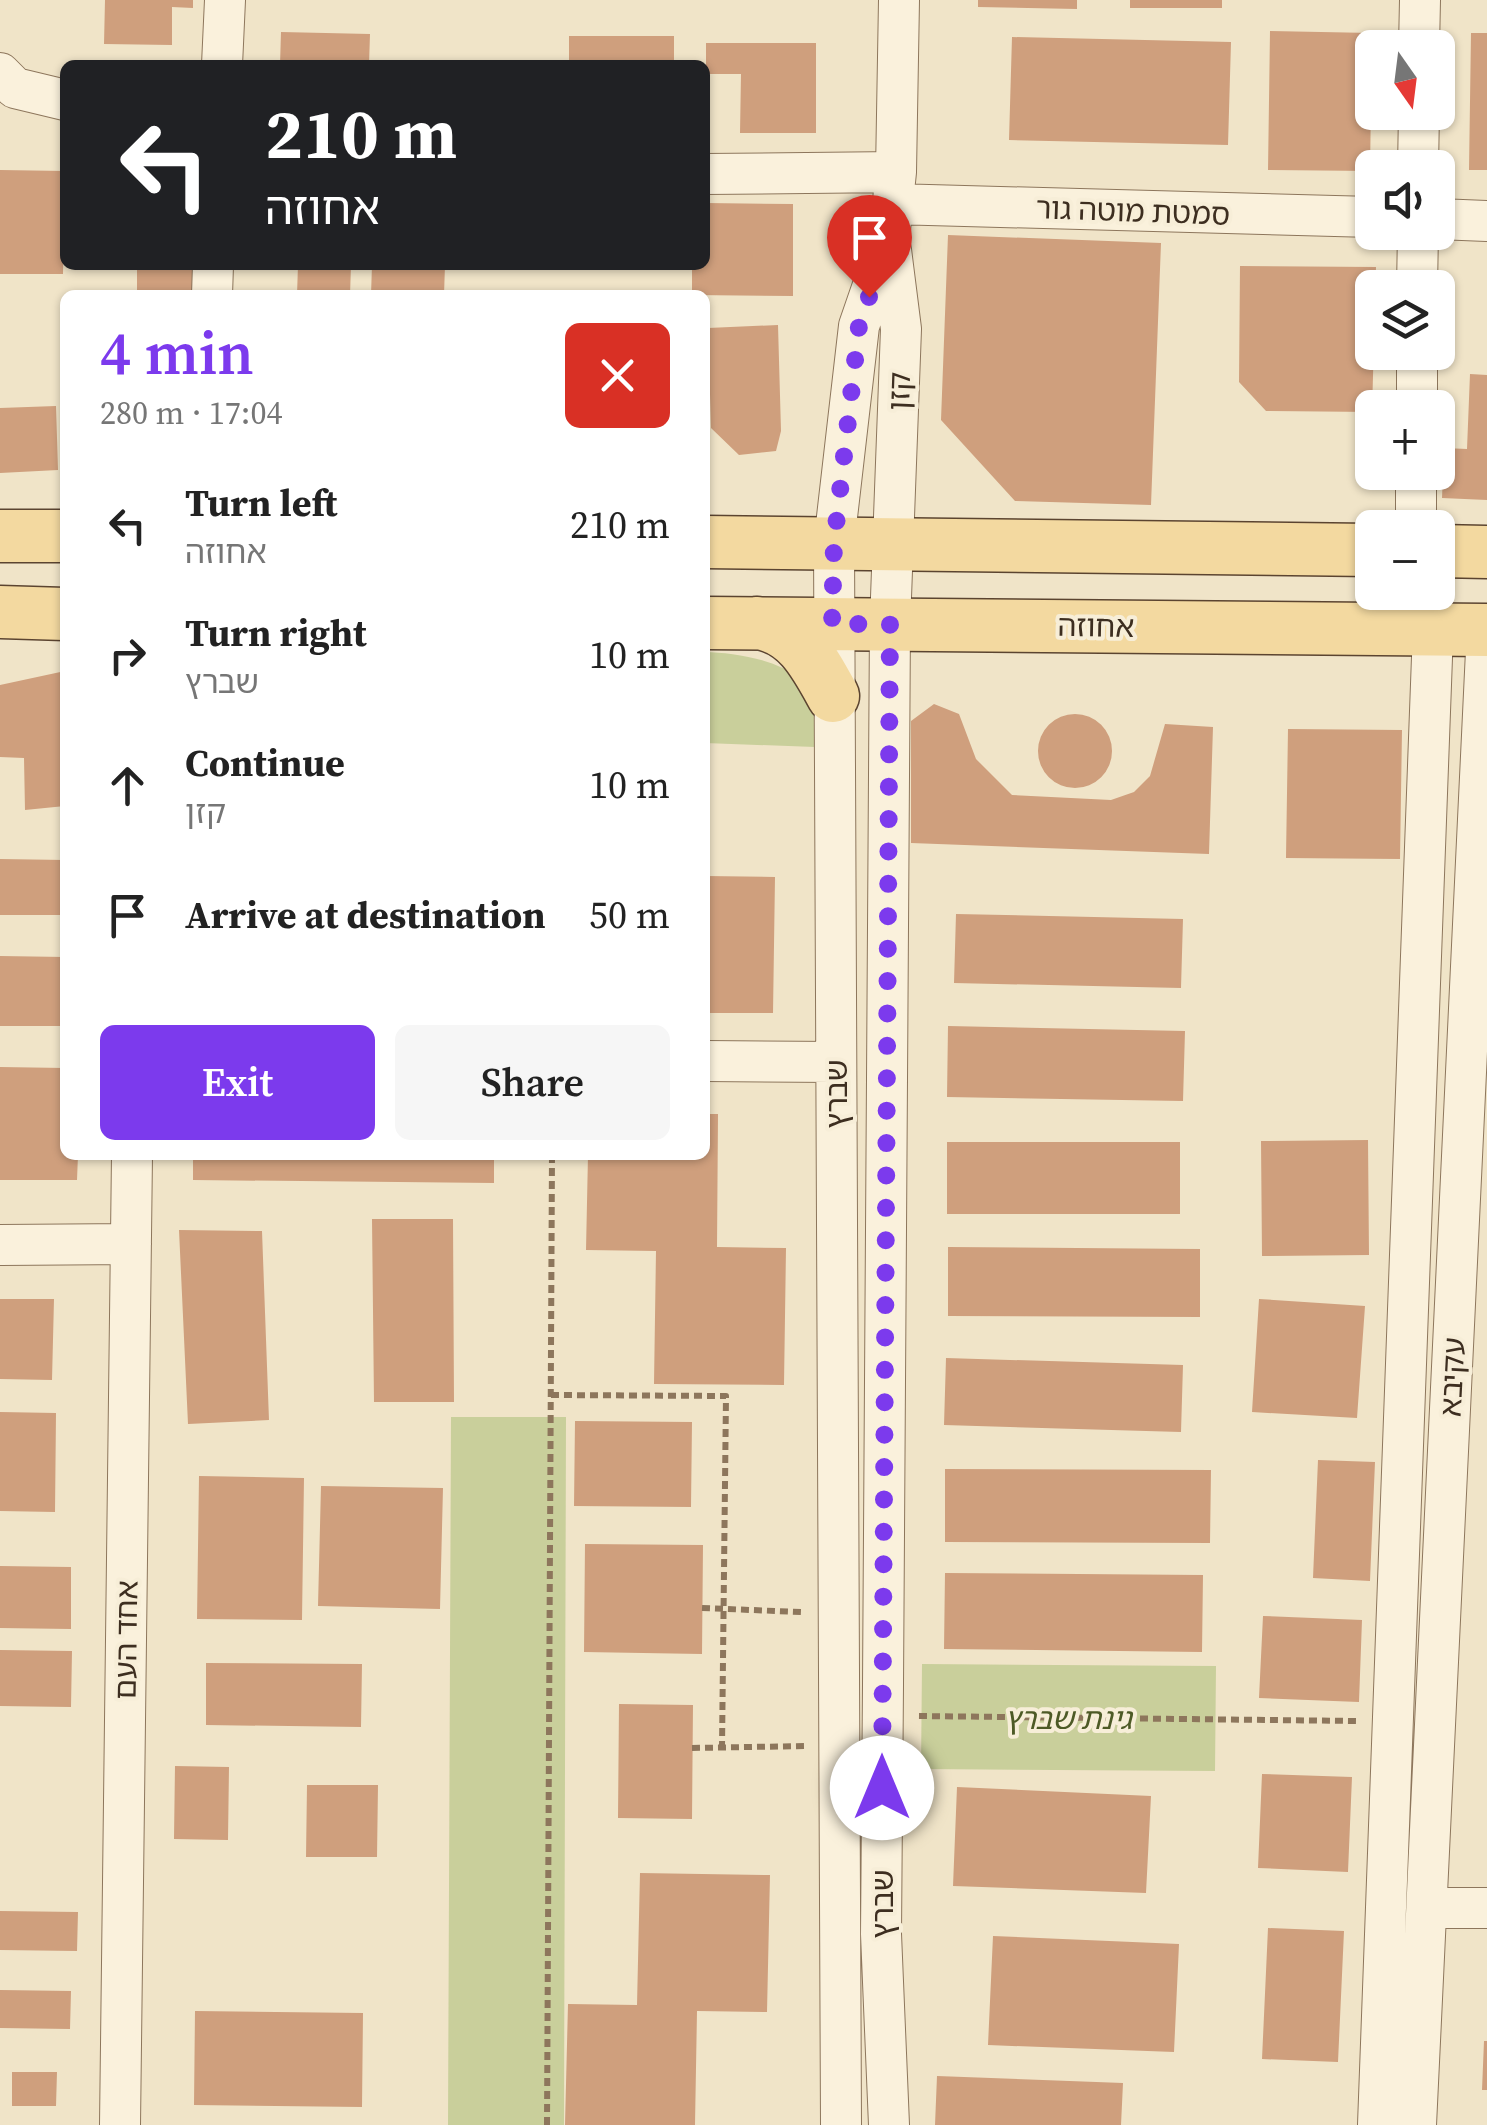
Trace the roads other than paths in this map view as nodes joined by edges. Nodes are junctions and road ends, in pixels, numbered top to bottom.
1 (225, 0) edge
2 (898, 0) edge
3 (1420, 0) edge
4 (1419, 30) edge
5 (222, 60) edge
6 (0, 72) edge
7 (60, 99) edge
8 (710, 175) edge
9 (893, 205) junction
10 (1355, 217) edge
11 (1455, 220) edge
12 (1487, 221) edge
13 (0, 536) edge
14 (60, 536) edge
15 (710, 542) edge
16 (834, 543) junction
17 (894, 544) junction
18 (1355, 550) edge
19 (1455, 551) edge
20 (1487, 552) edge
21 (0, 612) edge
22 (60, 614) edge
23 (710, 623) edge
24 (756, 623) junction
25 (832, 624) junction
26 (890, 624) junction
27 (1433, 630) junction
28 (1487, 630) edge
29 (833, 696) junction
30 (710, 1061) edge
31 (835, 1062) junction
32 (132, 1160) edge
33 (130, 1244) junction
34 (0, 1245) edge
35 (1427, 1908) junction
36 (1487, 1908) edge
37 (120, 2125) edge
38 (841, 2125) edge
39 (889, 2125) edge
40 (1378, 2125) edge
41 (1416, 2125) edge

1 - 5 street
2 - 9 street, קזן
3 - 4 street
6 - 7 street
8 - 9 street, סמטת מוטה גור
9 - 10 street, סמטת מוטה גור
9 - 16 street, קזן
9 - 17 street, קזן
11 - 12 street
13 - 14 main road
15 - 16 main road
16 - 17 main road
16 - 25 street, שברץ
17 - 18 main road
17 - 26 street, שברץ
19 - 20 main road
21 - 22 main road
23 - 24 main road, אחוזה
24 - 25 main road, אחוזה
24 - 29 main road
25 - 26 main road, אחוזה
25 - 29 street, שברץ
26 - 27 main road, אחוזה
26 - 39 street, שברץ
27 - 28 main road, אחוזה
27 - 40 street, עקיבא
28 - 35 street, עקיבא
29 - 31 street, שברץ
30 - 31 street
31 - 38 street, שברץ
32 - 33 street, אחד העם
33 - 34 street
33 - 37 street, אחד העם
35 - 36 street
35 - 41 street, עקיבא

